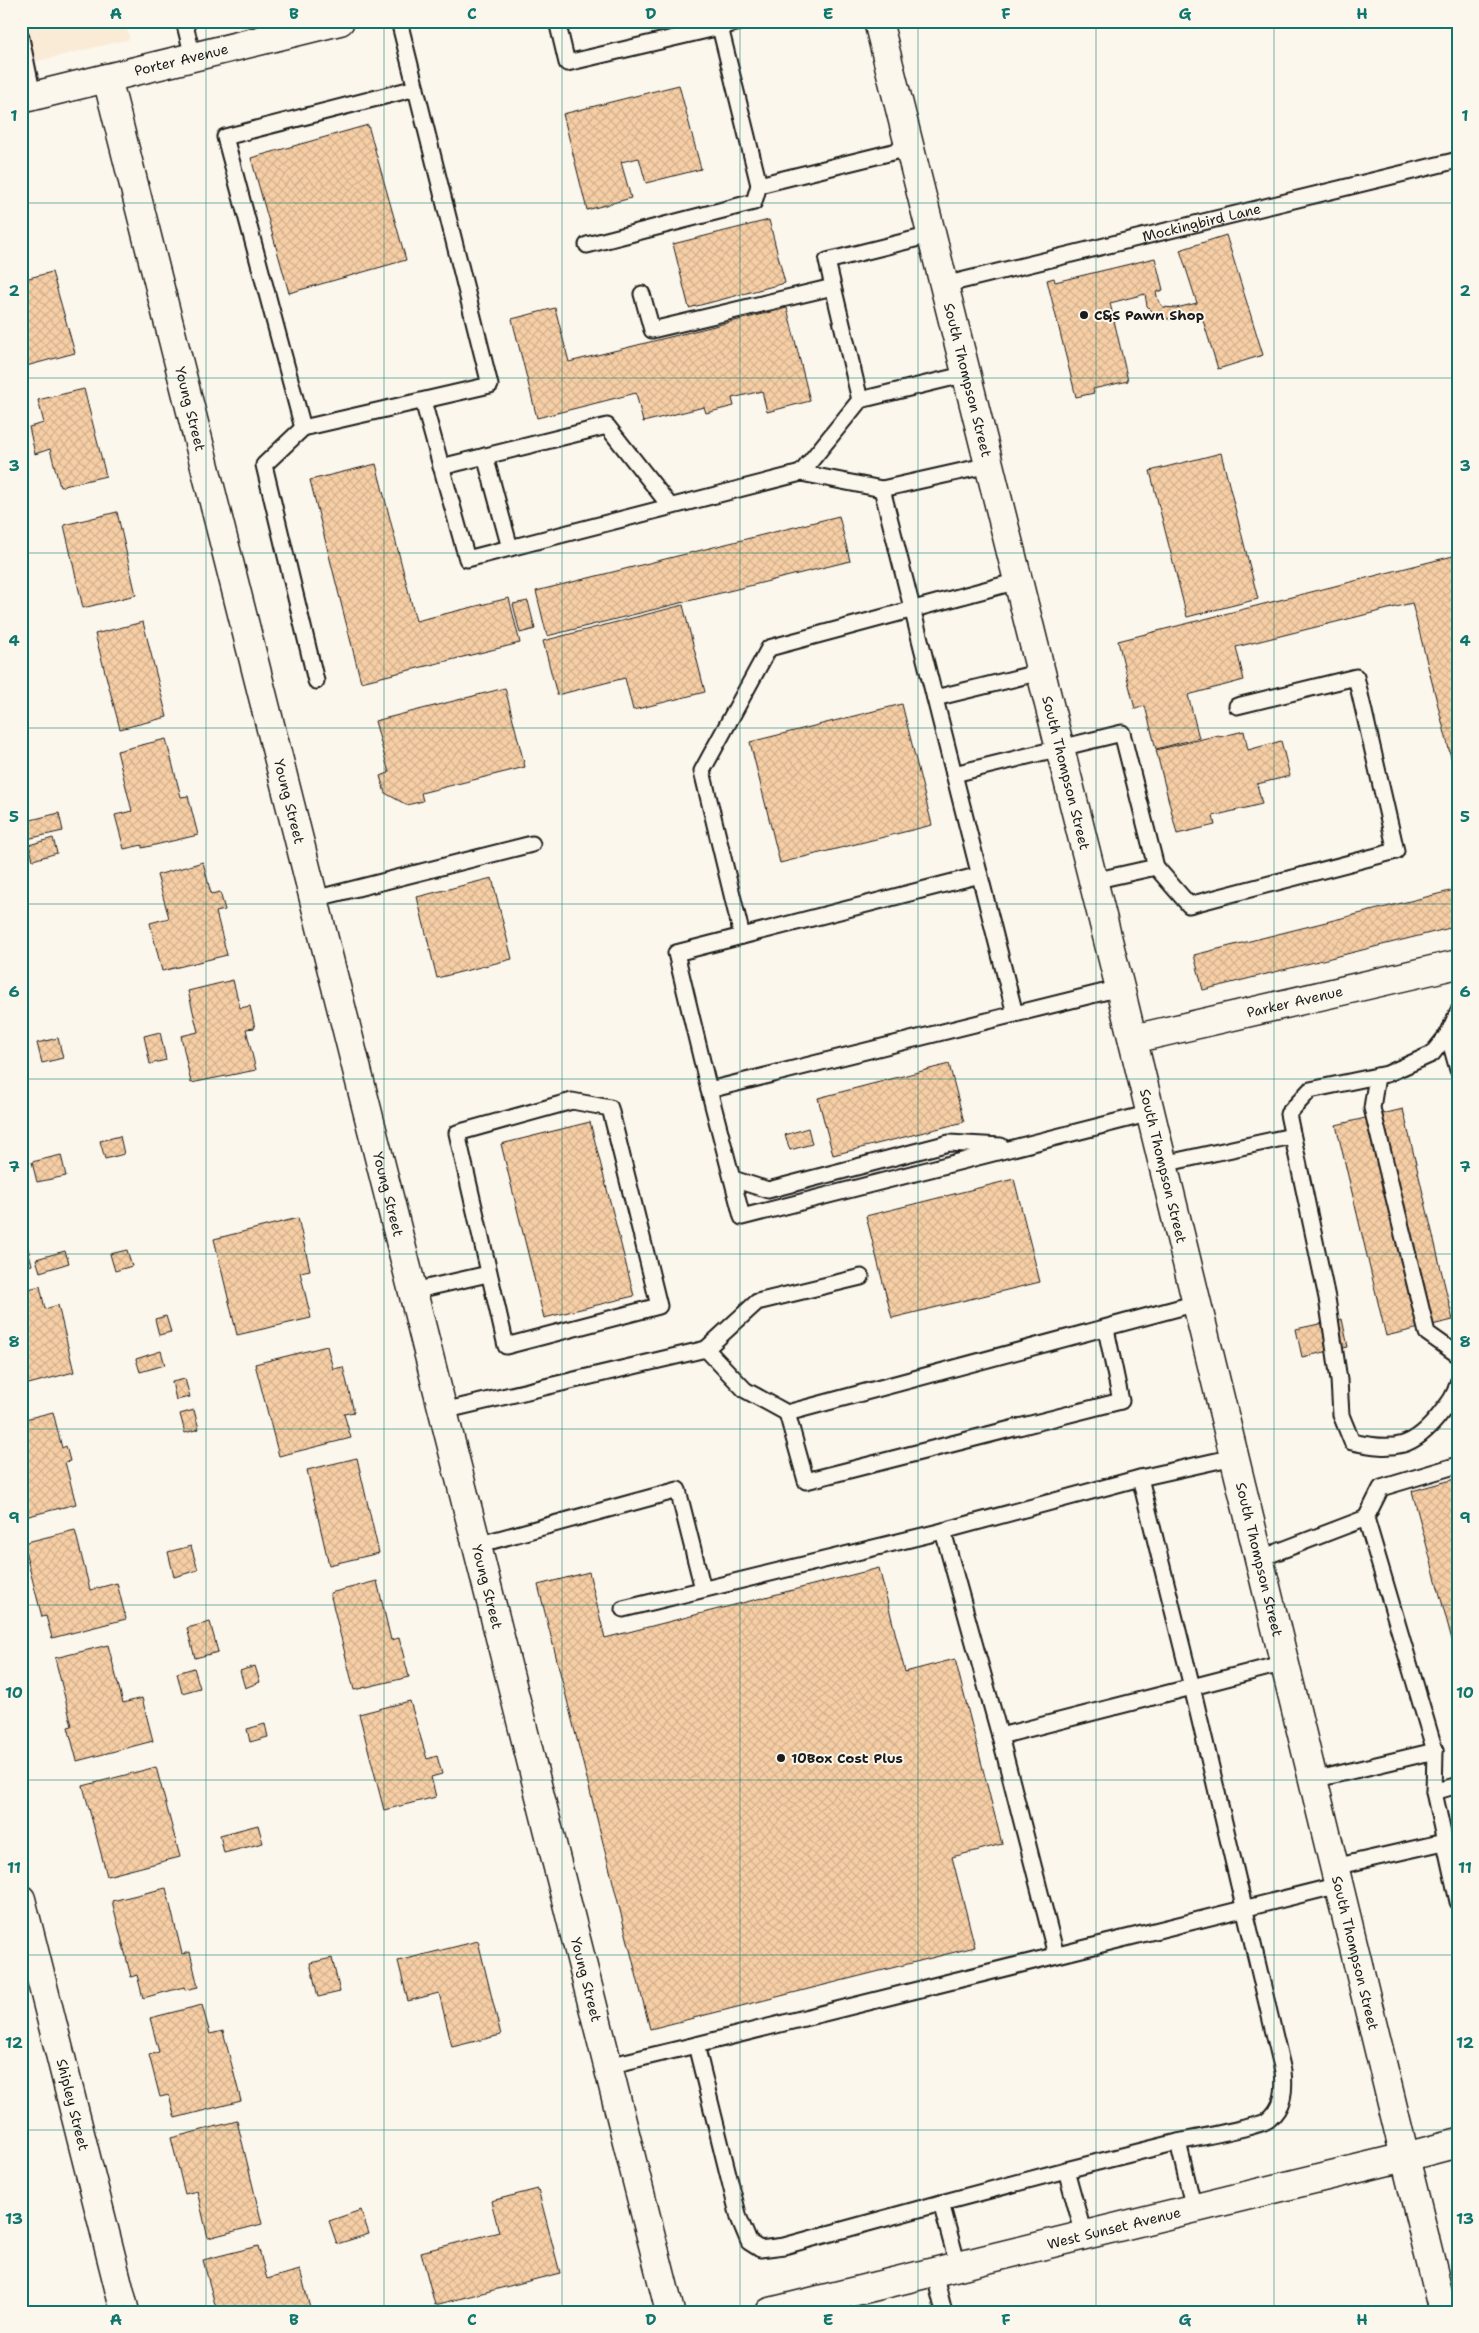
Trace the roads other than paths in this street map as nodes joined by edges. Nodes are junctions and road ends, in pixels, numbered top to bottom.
1 (184, 21) edge
2 (340, 21) edge
3 (400, 21) edge
4 (557, 21) edge
5 (744, 21) edge
6 (878, 21) edge
7 (720, 27) junction
8 (21, 38) edge
9 (193, 57) junction
10 (107, 78) junction
11 (416, 88) junction
12 (27, 97) edge
13 (909, 148) junction
14 (1458, 160) edge
15 (760, 185) junction
16 (931, 235) junction
17 (587, 245) dead end
18 (944, 285) junction
19 (833, 288) junction
20 (642, 294) dead end
21 (966, 374) junction
22 (860, 400) junction
23 (422, 402) junction
24 (303, 428) junction
25 (485, 456) junction
26 (989, 465) junction
27 (441, 467) junction
28 (801, 473) junction
29 (882, 489) junction
30 (670, 506) junction
31 (510, 548) junction
32 (1018, 581) junction
33 (912, 609) junction
34 (1041, 672) junction
35 (316, 681) dead end
36 (935, 698) junction
37 (1237, 706) dead end
38 (1060, 748) junction
39 (954, 774) junction
40 (532, 844) dead end
41 (1156, 867) junction
42 (980, 874) junction
43 (1093, 881) junction
44 (314, 899) junction
45 (742, 936) junction
46 (1458, 964) edge
47 (1120, 988) junction
48 (1458, 1012) edge
49 (1015, 1014) junction
50 (1448, 1034) junction
51 (1132, 1039) junction
52 (1458, 1070) edge
53 (1377, 1076) junction
54 (709, 1090) junction
55 (1151, 1113) junction
56 (1292, 1136) junction
57 (1017, 1147) junction
58 (1163, 1164) junction
59 (733, 1180) junction
60 (488, 1274) junction
61 (861, 1277) dead end
62 (413, 1291) junction
63 (1197, 1303) junction
64 (1106, 1328) junction
65 (706, 1350) junction
66 (1458, 1355) edge
67 (1458, 1383) edge
68 (443, 1411) junction
69 (786, 1413) junction
70 (1234, 1457) junction
71 (1458, 1465) edge
72 (1140, 1478) junction
73 (1366, 1518) junction
74 (944, 1530) junction
75 (477, 1545) junction
76 (1259, 1559) junction
77 (703, 1589) junction
78 (623, 1608) dead end
79 (1285, 1663) junction
80 (1192, 1687) junction
81 (1000, 1736) junction
82 (1435, 1751) junction
83 (1313, 1780) junction
84 (1458, 1785) edge
85 (1434, 1792) junction
86 (1444, 1842) junction
87 (1336, 1876) junction
88 (21, 1899) edge
89 (1458, 1902) edge
90 (1244, 1909) junction
91 (1056, 1955) junction
92 (696, 2045) junction
93 (608, 2066) junction
94 (1178, 2142) junction
95 (1458, 2143) edge
96 (1405, 2157) junction
97 (1066, 2170) junction
98 (941, 2203) junction
99 (1194, 2209) junction
100 (1084, 2235) junction
101 (946, 2269) junction
102 (125, 2312) edge
103 (670, 2312) edge
104 (770, 2312) edge
105 (944, 2312) edge
106 (1443, 2312) edge

1 - 9 lane
2 - 9 main road, Porter Avenue
3 - 11 lane
4 - 7 lane
5 - 7 lane
6 - 13 main road, South Thompson Street
7 - 15 lane
8 - 12 lane
9 - 10 main road, Porter Avenue
10 - 12 main road, Porter Avenue
10 - 44 main road, Young Street
11 - 23 lane
11 - 24 lane
13 - 15 lane
13 - 16 main road, South Thompson Street
14 - 18 lane, Mockingbird Lane
15 - 17 lane
16 - 18 main road, South Thompson Street
16 - 19 lane
18 - 21 main road, South Thompson Street
19 - 20 lane
19 - 22 lane
21 - 22 lane
21 - 26 main road, South Thompson Street
22 - 28 lane
23 - 24 lane
23 - 27 lane
24 - 35 lane
25 - 27 lane
25 - 30 lane
25 - 31 lane
26 - 29 lane
26 - 32 main road, South Thompson Street
27 - 31 lane
28 - 29 lane
28 - 30 lane
29 - 33 lane
30 - 31 lane
32 - 33 lane
32 - 34 main road, South Thompson Street
33 - 36 lane
33 - 45 lane
34 - 36 lane
34 - 38 main road, South Thompson Street
36 - 39 lane
37 - 41 lane
38 - 39 lane
38 - 41 lane
38 - 43 main road, South Thompson Street
39 - 42 lane
40 - 44 lane
41 - 43 lane
42 - 45 lane
42 - 49 lane
43 - 47 main road, South Thompson Street
44 - 62 main road, Young Street
45 - 54 lane
46 - 51 main road, Parker Avenue
47 - 49 lane
47 - 51 main road, South Thompson Street
48 - 50 lane
49 - 54 lane
50 - 52 lane
50 - 53 lane
51 - 55 main road, South Thompson Street
53 - 56 lane
53 - 66 lane
54 - 59 lane
55 - 57 lane
55 - 58 main road, South Thompson Street
56 - 58 lane
56 - 67 lane
57 - 59 lane
57 - 59 lane
58 - 63 main road, South Thompson Street
60 - 60 lane
60 - 62 lane
61 - 65 lane
62 - 68 main road, Young Street
63 - 64 lane
63 - 70 main road, South Thompson Street
64 - 69 lane
64 - 69 lane
65 - 68 lane
65 - 69 lane
68 - 75 main road, Young Street
70 - 72 lane
70 - 76 main road, South Thompson Street
71 - 73 lane
72 - 74 lane
72 - 80 lane
73 - 76 lane
73 - 82 lane
74 - 77 lane
74 - 81 lane
75 - 77 lane
75 - 93 main road, Young Street
76 - 79 main road, South Thompson Street
77 - 78 lane
79 - 80 lane
79 - 83 main road, South Thompson Street
80 - 81 lane
80 - 90 lane
81 - 91 lane
82 - 83 lane
82 - 85 lane
83 - 87 main road, South Thompson Street
84 - 85 lane
85 - 86 lane
86 - 87 lane
86 - 89 lane
87 - 90 lane
87 - 96 main road, South Thompson Street
88 - 102 main road, Shipley Street
90 - 91 lane
90 - 94 lane
91 - 92 lane
92 - 93 lane
92 - 98 lane
93 - 103 main road, Young Street
94 - 97 lane
94 - 99 lane
95 - 96 main road, West Sunset Avenue
96 - 99 main road, West Sunset Avenue
96 - 106 main road, South Thompson Street
97 - 98 lane
97 - 100 lane
98 - 101 lane
99 - 100 main road, West Sunset Avenue
100 - 101 main road, West Sunset Avenue
101 - 104 main road, West Sunset Avenue
101 - 105 lane

